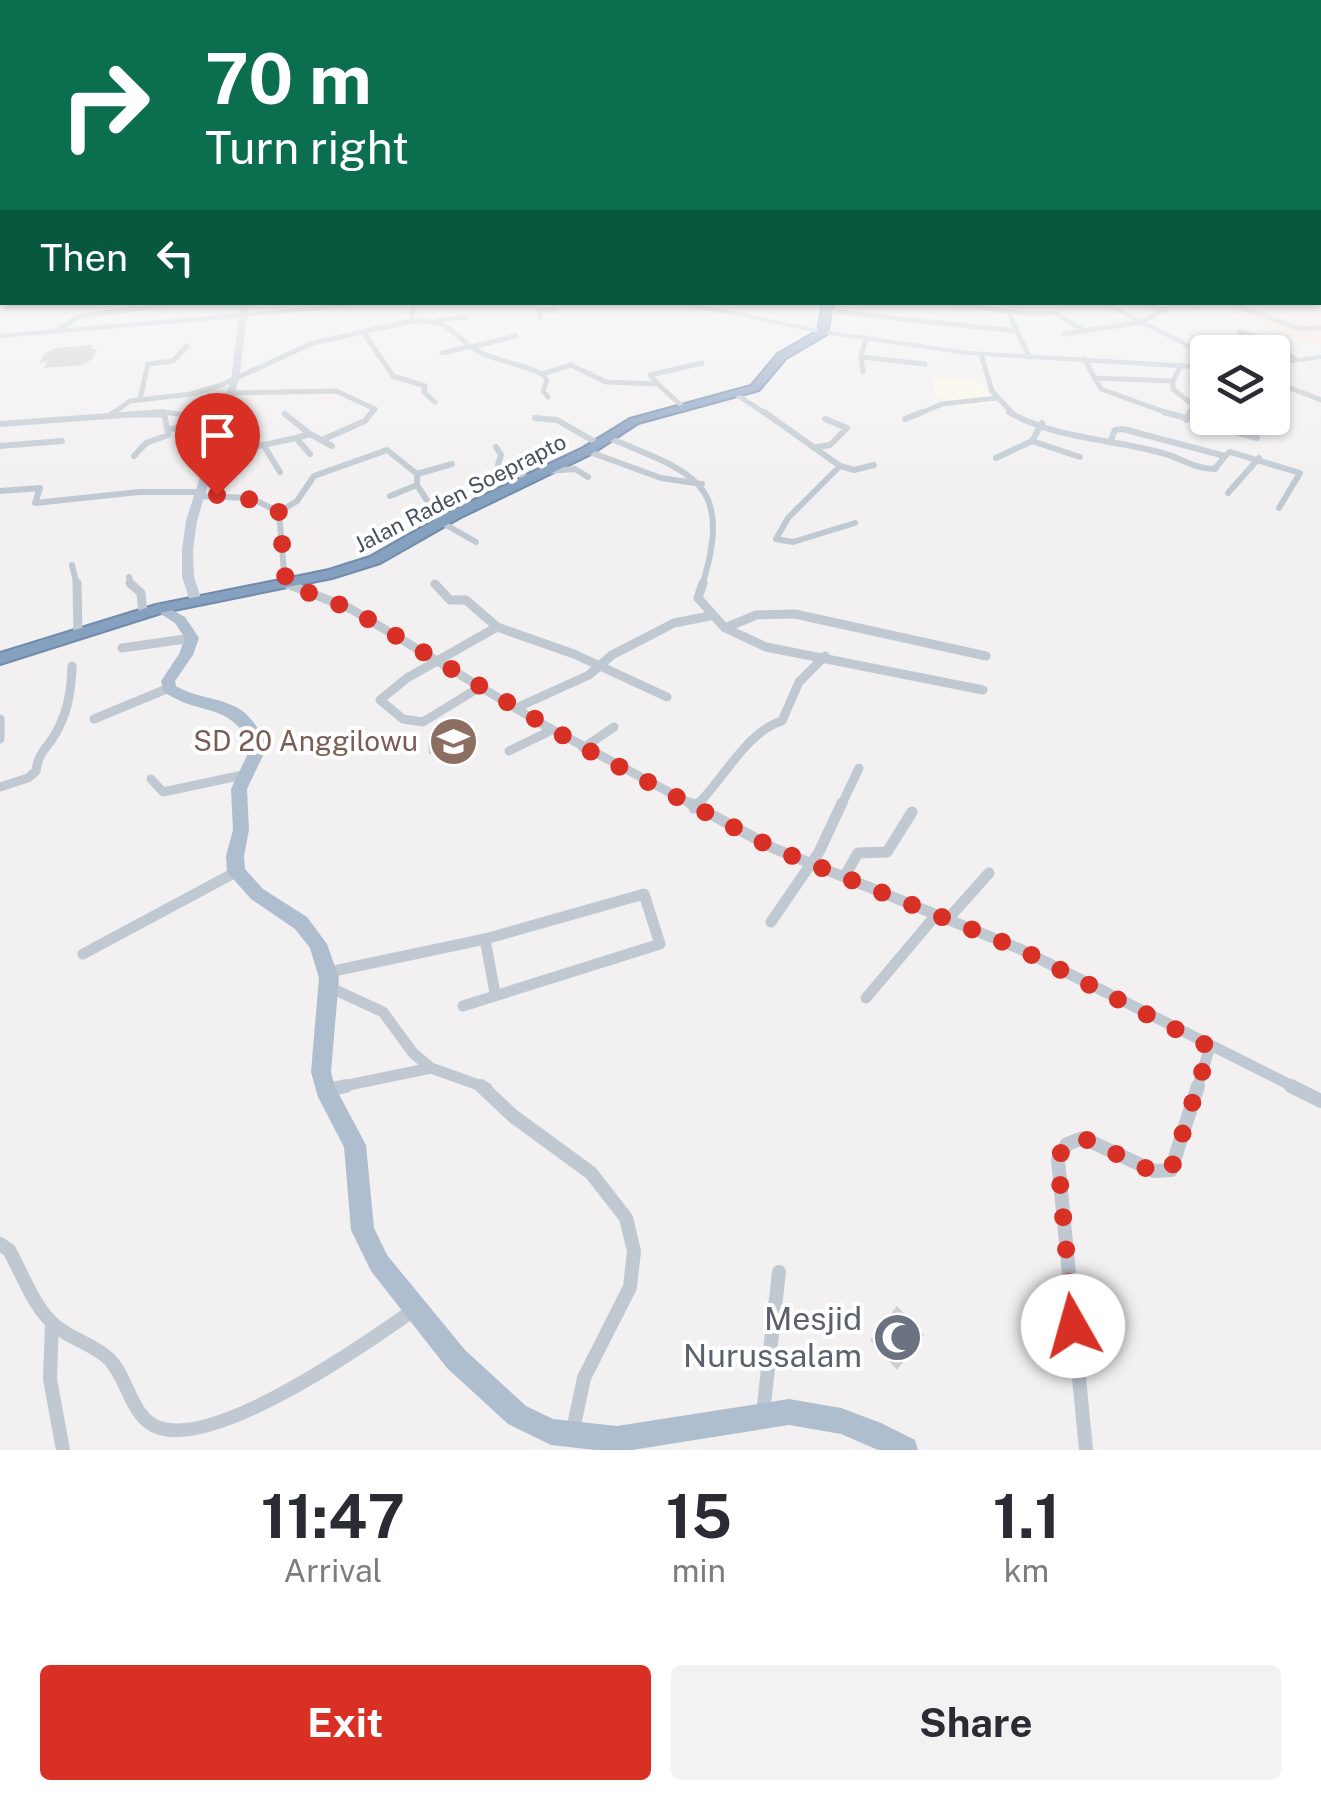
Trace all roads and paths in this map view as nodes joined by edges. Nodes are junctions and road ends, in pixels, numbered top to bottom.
1 (185, 348) edge
2 (239, 348) edge
3 (303, 348) edge
4 (373, 348) edge
5 (458, 348) edge
6 (474, 348) edge
7 (797, 348) edge
8 (863, 348) edge
9 (935, 348) edge
10 (1024, 348) edge
11 (1276, 348) edge
12 (442, 353) dead end
13 (981, 354) junction
14 (861, 356) junction
15 (1029, 357) junction
16 (1321, 357) edge
17 (1084, 359) junction
18 (1296, 360) junction
19 (1290, 361) edge
20 (702, 363) dead end
21 (924, 364) dead end
22 (1181, 365) junction
23 (1190, 366) edge
24 (862, 372) dead end
25 (542, 374) junction
26 (235, 378) junction
27 (1094, 378) junction
28 (1173, 381) junction
29 (658, 384) junction
30 (1290, 388) edge
31 (230, 394) junction
32 (737, 395) junction
33 (548, 397) dead end
34 (997, 398) junction
35 (140, 400) junction
36 (1321, 400) edge
37 (435, 402) dead end
38 (684, 408) junction
39 (164, 412) junction
40 (285, 414) dead end
41 (108, 416) junction
42 (535, 418) dead end
43 (905, 418) dead end
44 (825, 420) dead end
45 (1186, 420) junction
46 (1190, 421) edge
47 (1042, 423) junction
48 (0, 424) edge
49 (168, 430) junction
50 (310, 434) junction
51 (1246, 435) edge
52 (296, 438) junction
53 (1258, 438) dead end
54 (62, 440) dead end
55 (322, 440) junction
56 (1111, 440) junction
57 (1032, 441) junction
58 (597, 444) junction
59 (0, 446) edge
60 (264, 446) junction
61 (332, 446) dead end
62 (496, 447) dead end
63 (817, 447) junction
64 (310, 454) dead end
65 (134, 456) dead end
66 (207, 456) junction
67 (1080, 457) dead end
68 (1224, 457) junction
69 (996, 458) dead end
70 (1259, 458) junction
71 (452, 464) dead end
72 (840, 466) junction
73 (874, 466) dead end
74 (280, 472) dead end
75 (544, 472) junction
76 (417, 474) junction
77 (588, 477) dead end
78 (529, 478) junction
79 (702, 484) junction
80 (417, 486) junction
81 (0, 491) edge
82 (1228, 493) dead end
83 (197, 494) junction
84 (390, 496) dead end
85 (1280, 508) dead end
86 (279, 512) junction
87 (440, 522) junction
88 (855, 523) dead end
89 (476, 542) dead end
90 (72, 565) dead end
91 (130, 576) dead end
92 (286, 584) junction
93 (435, 584) dead end
94 (196, 601) junction
95 (152, 610) junction
96 (710, 616) junction
97 (496, 627) junction
98 (725, 628) junction
99 (78, 634) junction
100 (192, 638) junction
101 (122, 648) dead end
102 (825, 656) junction
103 (986, 656) dead end
104 (0, 659) edge
105 (437, 661) junction
106 (72, 666) dead end
107 (600, 666) junction
108 (480, 687) junction
109 (169, 688) junction
110 (983, 690) dead end
111 (667, 696) dead end
112 (516, 708) junction
113 (94, 719) dead end
114 (0, 720) edge
115 (614, 727) dead end
116 (552, 730) junction
117 (0, 739) edge
118 (584, 748) junction
119 (509, 751) dead end
120 (858, 768) dead end
121 (243, 775) junction
122 (152, 778) dead end
123 (0, 787) edge
124 (694, 808) junction
125 (912, 812) dead end
126 (809, 864) junction
127 (236, 872) junction
128 (990, 873) dead end
129 (844, 877) junction
130 (941, 918) junction
131 (771, 922) dead end
132 (485, 939) junction
133 (83, 954) dead end
134 (328, 980) junction
135 (495, 993) junction
136 (866, 998) dead end
137 (462, 1006) dead end
138 (1210, 1047) junction
139 (432, 1068) junction
140 (325, 1090) junction
141 (1321, 1101) edge
142 (0, 1244) edge
143 (779, 1272) dead end
144 (416, 1308) junction
145 (52, 1323) junction
146 (763, 1415) junction
147 (572, 1435) junction
148 (660, 1442) edge
149 (63, 1450) edge
150 (904, 1450) edge
151 (1086, 1450) edge

1 - 35 street
2 - 26 street
3 - 26 street
4 - 37 street
5 - 12 street
6 - 25 street
7 - 32 highway, Jalan Raden Soeprapto
8 - 14 street
9 - 13 street
10 - 15 street
11 - 18 street
13 - 15 street
13 - 34 street
14 - 21 street
14 - 24 street
15 - 17 street
16 - 18 street
17 - 22 street
17 - 27 street
18 - 19 street
20 - 29 street
22 - 23 street
22 - 28 street
25 - 29 street
25 - 33 street
26 - 31 street
26 - 35 street
27 - 28 street
27 - 45 street
28 - 45 street
29 - 38 street
30 - 36 street
31 - 55 street
31 - 66 street
32 - 38 highway, Jalan Raden Soeprapto
32 - 63 street
34 - 43 street
34 - 47 street
35 - 41 street
38 - 58 highway, Jalan Raden Soeprapto
39 - 41 street
39 - 49 street
39 - 49 street
40 - 50 street
41 - 48 street
42 - 58 street
44 - 63 street
45 - 46 street
47 - 56 street
47 - 57 street
49 - 65 street
50 - 52 street
50 - 55 street
51 - 53 street
52 - 60 street
52 - 64 street
54 - 59 street
55 - 61 street
56 - 68 street
56 - 68 street
57 - 67 street
57 - 69 street
58 - 75 highway, Jalan Raden Soeprapto
58 - 79 street
58 - 79 street
60 - 66 street
60 - 74 street
62 - 78 street
63 - 72 street
66 - 83 street
68 - 70 street
70 - 82 street
70 - 85 street
71 - 76 street
72 - 73 street
72 - 88 street
75 - 77 street
75 - 78 highway, Jalan Raden Soeprapto
76 - 80 street
76 - 86 street
78 - 87 highway, Jalan Raden Soeprapto
79 - 96 street
80 - 84 street
80 - 87 street
81 - 83 street
83 - 86 street
83 - 94 street
86 - 92 street
87 - 89 street
87 - 92 highway, Jalan Raden Soeprapto
90 - 99 street
91 - 95 street
92 - 94 highway, Jalan Raden Soeprapto
92 - 105 street
93 - 97 street
94 - 95 highway, Jalan Raden Soeprapto
95 - 99 highway, Jalan Raden Soeprapto
95 - 100 main road
96 - 98 street
96 - 107 street
97 - 105 street
97 - 107 street
98 - 102 street
98 - 103 street
99 - 104 highway, Jalan Raden Soeprapto
100 - 101 street
100 - 109 main road
102 - 110 street
102 - 124 street
105 - 108 street
105 - 108 street
106 - 123 street
107 - 111 street
107 - 112 street
108 - 112 street
109 - 113 street
109 - 121 main road
112 - 116 street
114 - 117 street
115 - 118 street
116 - 118 street
116 - 119 street
118 - 124 street
120 - 126 street
121 - 122 street
121 - 127 main road
124 - 126 street
125 - 129 street
126 - 129 street
126 - 131 street
127 - 133 street
127 - 134 main road
128 - 130 street
129 - 130 street
130 - 136 street
130 - 138 street
132 - 134 street
132 - 135 street
132 - 135 street
134 - 139 street
134 - 140 main road
135 - 137 street
138 - 141 street
138 - 151 street
139 - 140 street
139 - 147 street
140 - 144 main road
142 - 145 street
143 - 146 street
144 - 145 street
144 - 147 main road
145 - 149 street
146 - 148 main road
146 - 150 main road
147 - 148 main road

